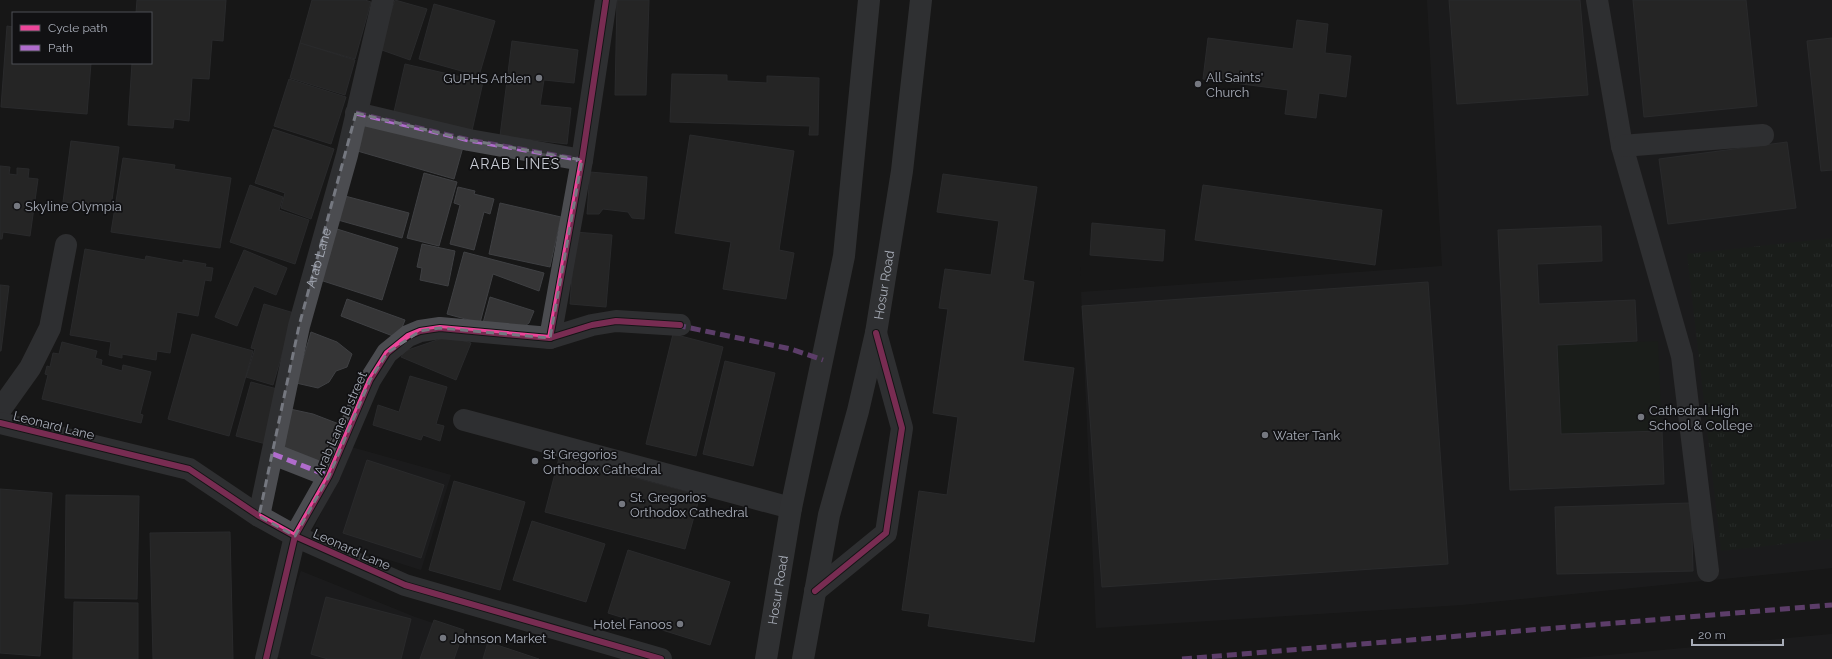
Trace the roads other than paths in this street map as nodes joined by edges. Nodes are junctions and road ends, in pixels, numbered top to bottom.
1 (383, 0) edge
2 (606, 0) edge
3 (869, 0) edge
4 (921, 0) edge
5 (1597, 0) edge
6 (356, 113) junction
7 (1763, 135) dead end
8 (1622, 146) junction
9 (582, 160) junction
10 (66, 245) dead end
11 (680, 325) dead end
12 (876, 333) junction
13 (550, 338) junction
14 (0, 410) edge
15 (464, 420) dead end
16 (0, 423) edge
17 (273, 454) junction
18 (329, 476) junction
19 (791, 508) junction
20 (259, 516) junction
21 (295, 536) junction
22 (1708, 571) dead end
23 (815, 591) junction
24 (266, 659) edge
25 (661, 659) edge
26 (766, 659) edge
27 (803, 659) edge

1 - 6 street, Arab Lane
2 - 9 street
3 - 19 main road, Hosur Road
4 - 12 main road, Hosur Road
5 - 8 street
6 - 9 street
6 - 17 street, Arab Lane
7 - 8 street
8 - 22 street
9 - 13 street
10 - 14 street
11 - 13 street, Arab Lane B street
12 - 23 main road, Hosur Road
12 - 23 street
13 - 18 street, Arab Lane B street
15 - 19 street
16 - 20 street, Leonard Lane
17 - 18 street
17 - 20 street, Arab Lane
18 - 21 street, Arab Lane B street
19 - 26 main road, Hosur Road
20 - 21 street, Leonard Lane
21 - 24 street, Arab Lane B street
21 - 25 street, Leonard Lane
23 - 27 main road, Hosur Road

